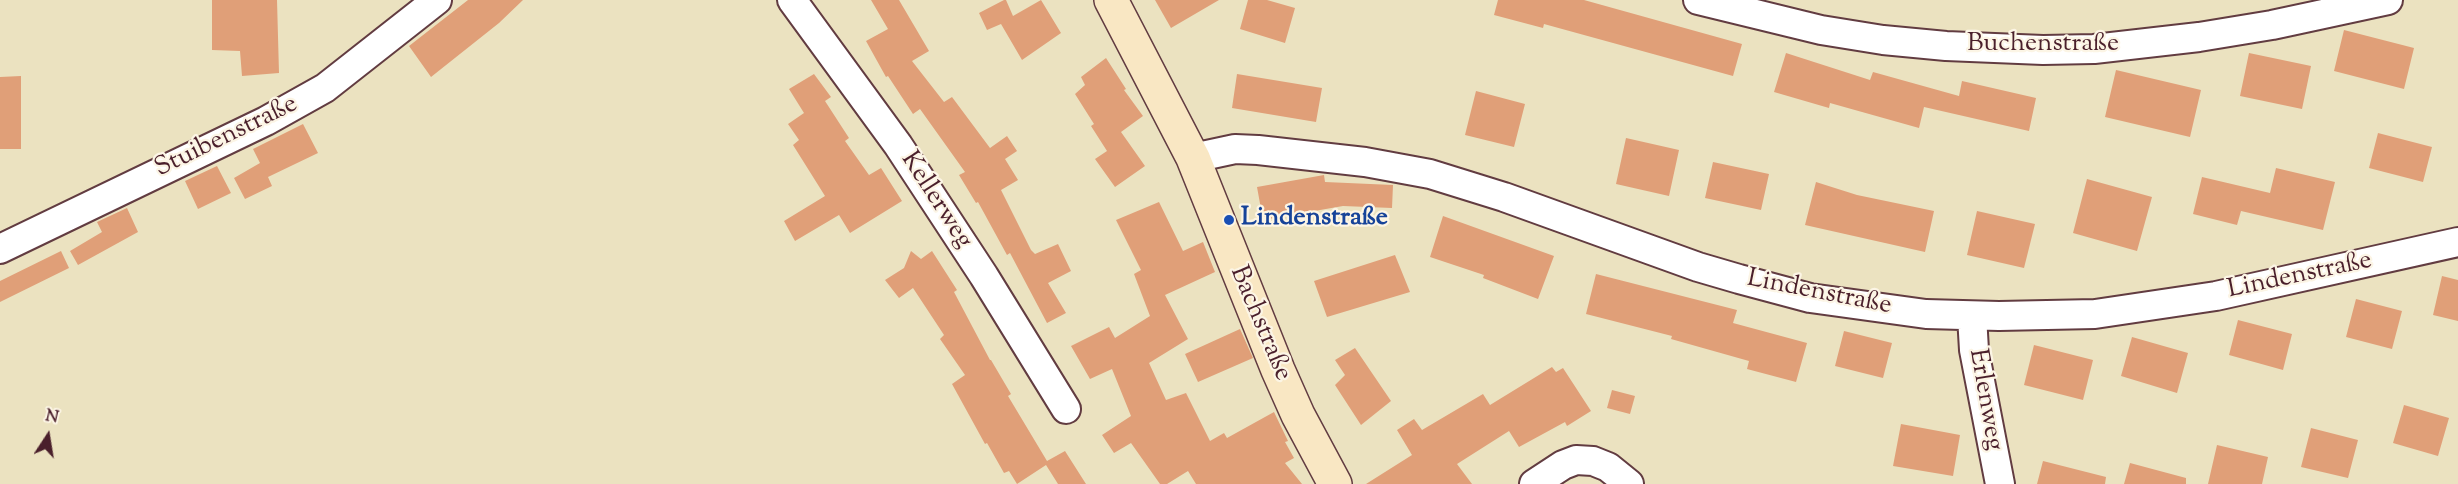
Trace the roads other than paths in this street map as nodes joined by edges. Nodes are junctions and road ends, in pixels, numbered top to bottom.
1 (437, 0) edge
2 (792, 0) edge
3 (1110, 0) edge
4 (1698, 0) edge
5 (2388, 0) edge
6 (1193, 158) junction
7 (2458, 242) edge
8 (0, 249) edge
9 (1971, 316) junction
10 (1066, 409) dead end
11 (1335, 484) edge
12 (1534, 484) edge
13 (1629, 484) edge
14 (2000, 484) edge

1 - 8 street, Stuibenstraße
2 - 10 street, Kellerweg
3 - 6 street, Bachstraße
4 - 5 street, Buchenstraße
6 - 9 street, Lindenstraße
6 - 11 street, Bachstraße
7 - 9 street, Lindenstraße
9 - 14 street, Erlenweg
12 - 13 street

